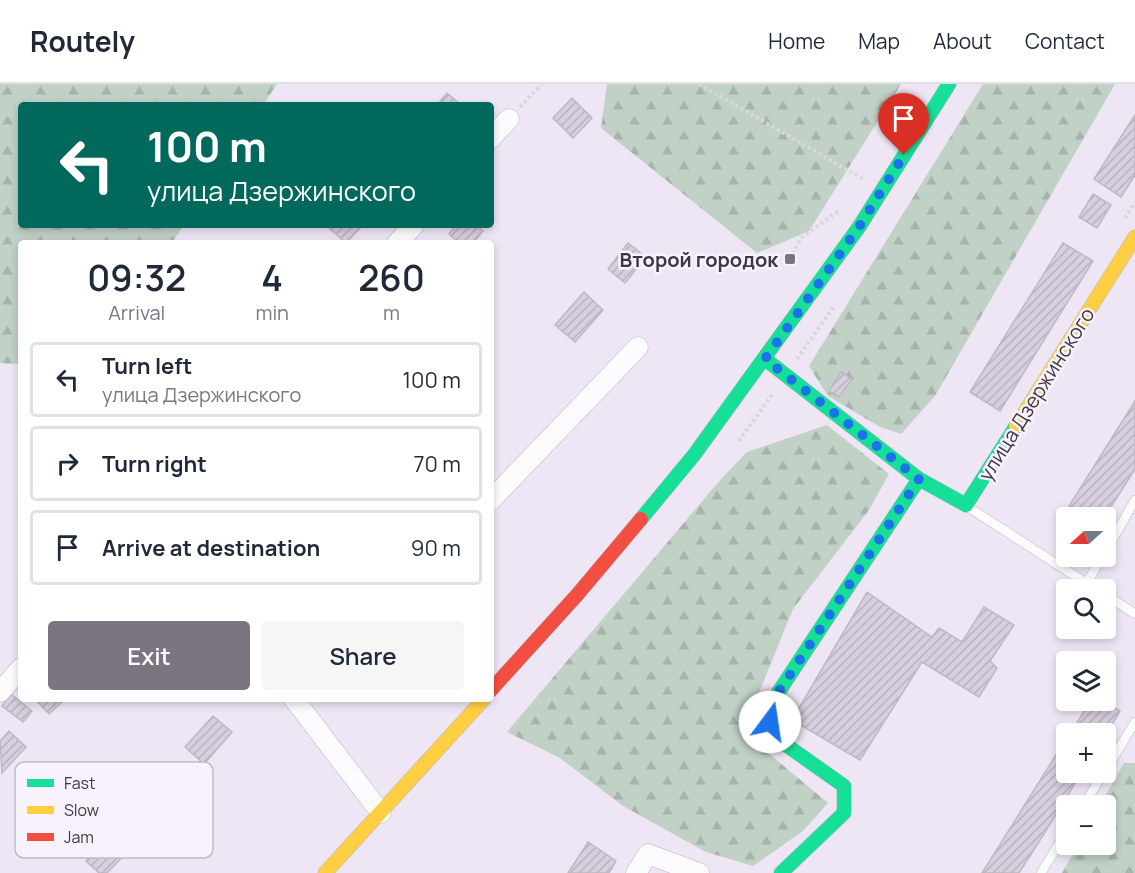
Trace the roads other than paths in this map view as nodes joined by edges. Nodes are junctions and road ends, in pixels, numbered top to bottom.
1 (949, 84) edge
2 (508, 118) road end
3 (494, 134) edge
4 (411, 228) edge
5 (1135, 237) edge
6 (401, 240) edge
7 (1130, 256) edge
8 (638, 347) dead end
9 (765, 359) junction
10 (919, 479) junction
11 (494, 497) edge
12 (1135, 500) edge
13 (966, 505) junction
14 (1116, 533) edge
15 (1081, 579) edge
16 (1116, 602) edge
17 (1135, 614) edge
18 (18, 671) edge
19 (494, 687) edge
20 (0, 692) edge
21 (299, 702) edge
22 (481, 702) edge
23 (1135, 722) edge
24 (1116, 753) edge
25 (381, 813) junction
26 (1056, 848) edge
27 (325, 873) edge
28 (636, 873) edge
29 (699, 873) edge
30 (781, 873) edge
31 (1041, 873) edge

1 - 9 street
2 - 3 street
4 - 6 street
5 - 7 street, улица Дзержинского
7 - 13 street, улица Дзержинского
8 - 11 street
9 - 10 street
9 - 19 street
10 - 13 street
10 - 30 street
12 - 14 lane
13 - 15 lane
16 - 17 lane
18 - 20 street
21 - 25 street
22 - 25 street
23 - 24 lane
25 - 27 street
26 - 31 lane
28 - 29 street

